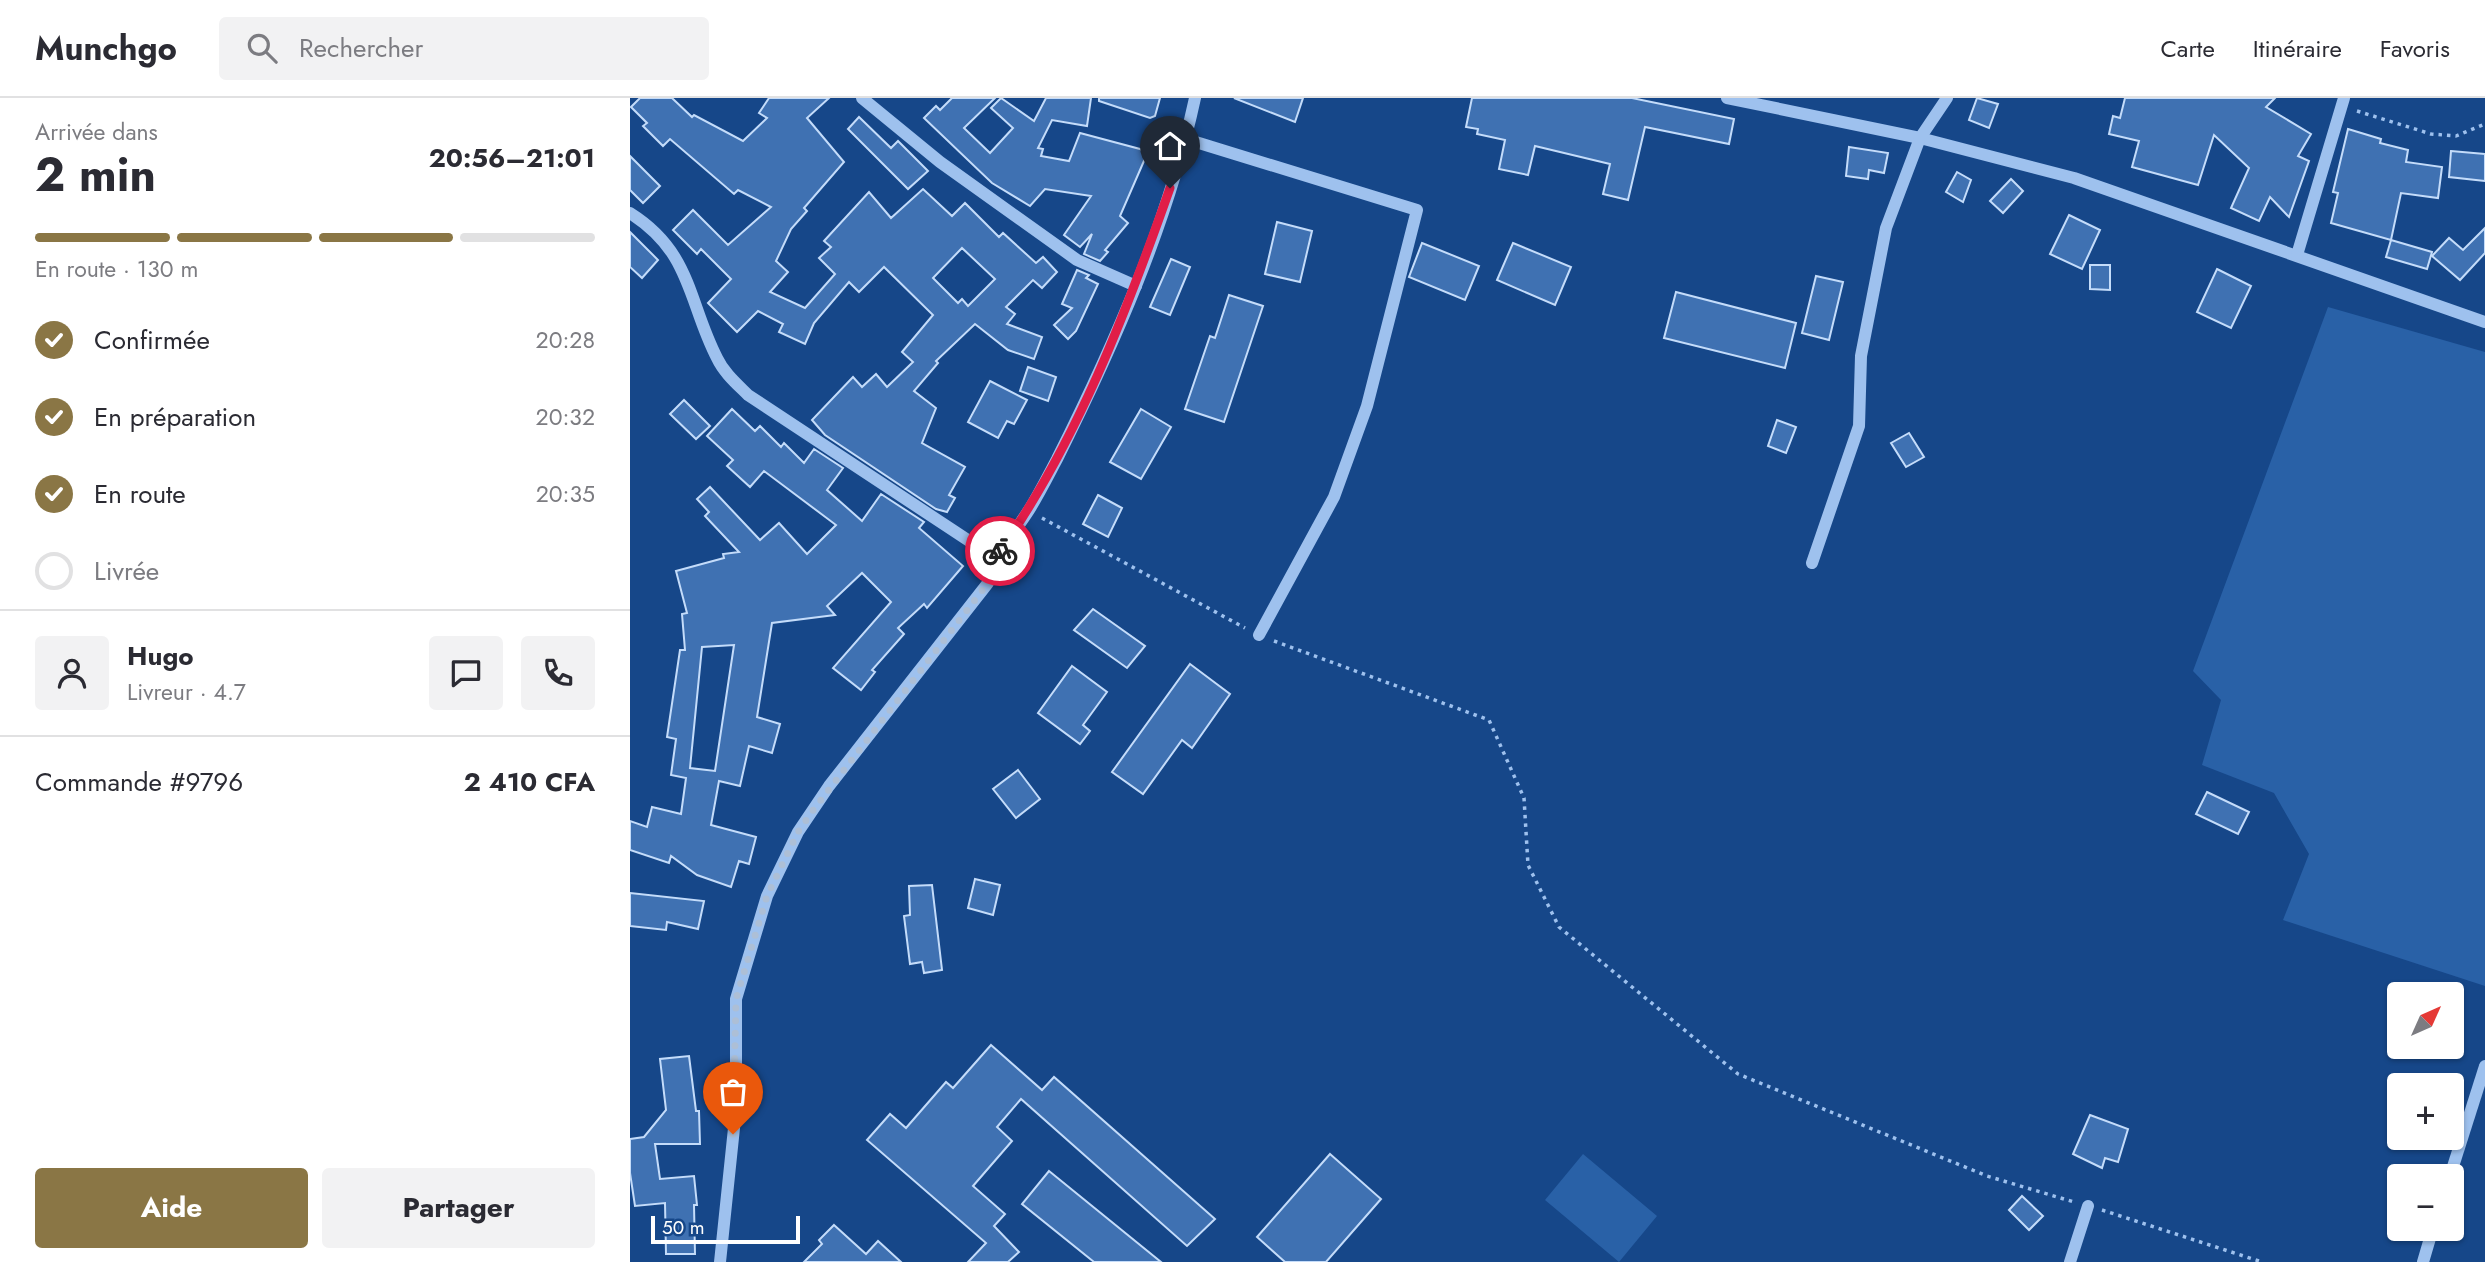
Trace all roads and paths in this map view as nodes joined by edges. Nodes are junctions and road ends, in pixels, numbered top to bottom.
1 (862, 98) edge
2 (1195, 98) edge
3 (1727, 98) edge
4 (1947, 98) edge
5 (1763, 102) edge
6 (2343, 102) edge
7 (2485, 124) edge
8 (1920, 138) junction
9 (1186, 139) junction
10 (630, 213) edge
11 (2297, 255) junction
12 (1136, 286) junction
13 (2485, 323) edge
14 (1028, 511) junction
15 (995, 558) junction
16 (1812, 563) dead end
17 (1259, 635) junction
18 (2485, 1066) edge
19 (2454, 1164) edge
20 (2088, 1206) junction
21 (2429, 1241) edge
22 (720, 1262) edge
23 (2070, 1262) edge
24 (2262, 1262) edge
25 (2423, 1262) edge

1 - 12 street
2 - 9 street
3 - 5 street
4 - 8 street
5 - 8 street
6 - 7 path
6 - 11 street
8 - 11 street
8 - 16 street
9 - 12 street
9 - 17 street
10 - 15 street
11 - 13 street
12 - 14 street
14 - 15 street
14 - 17 path
15 - 22 street
17 - 20 path
18 - 19 street
20 - 23 street
20 - 24 path
21 - 25 street

